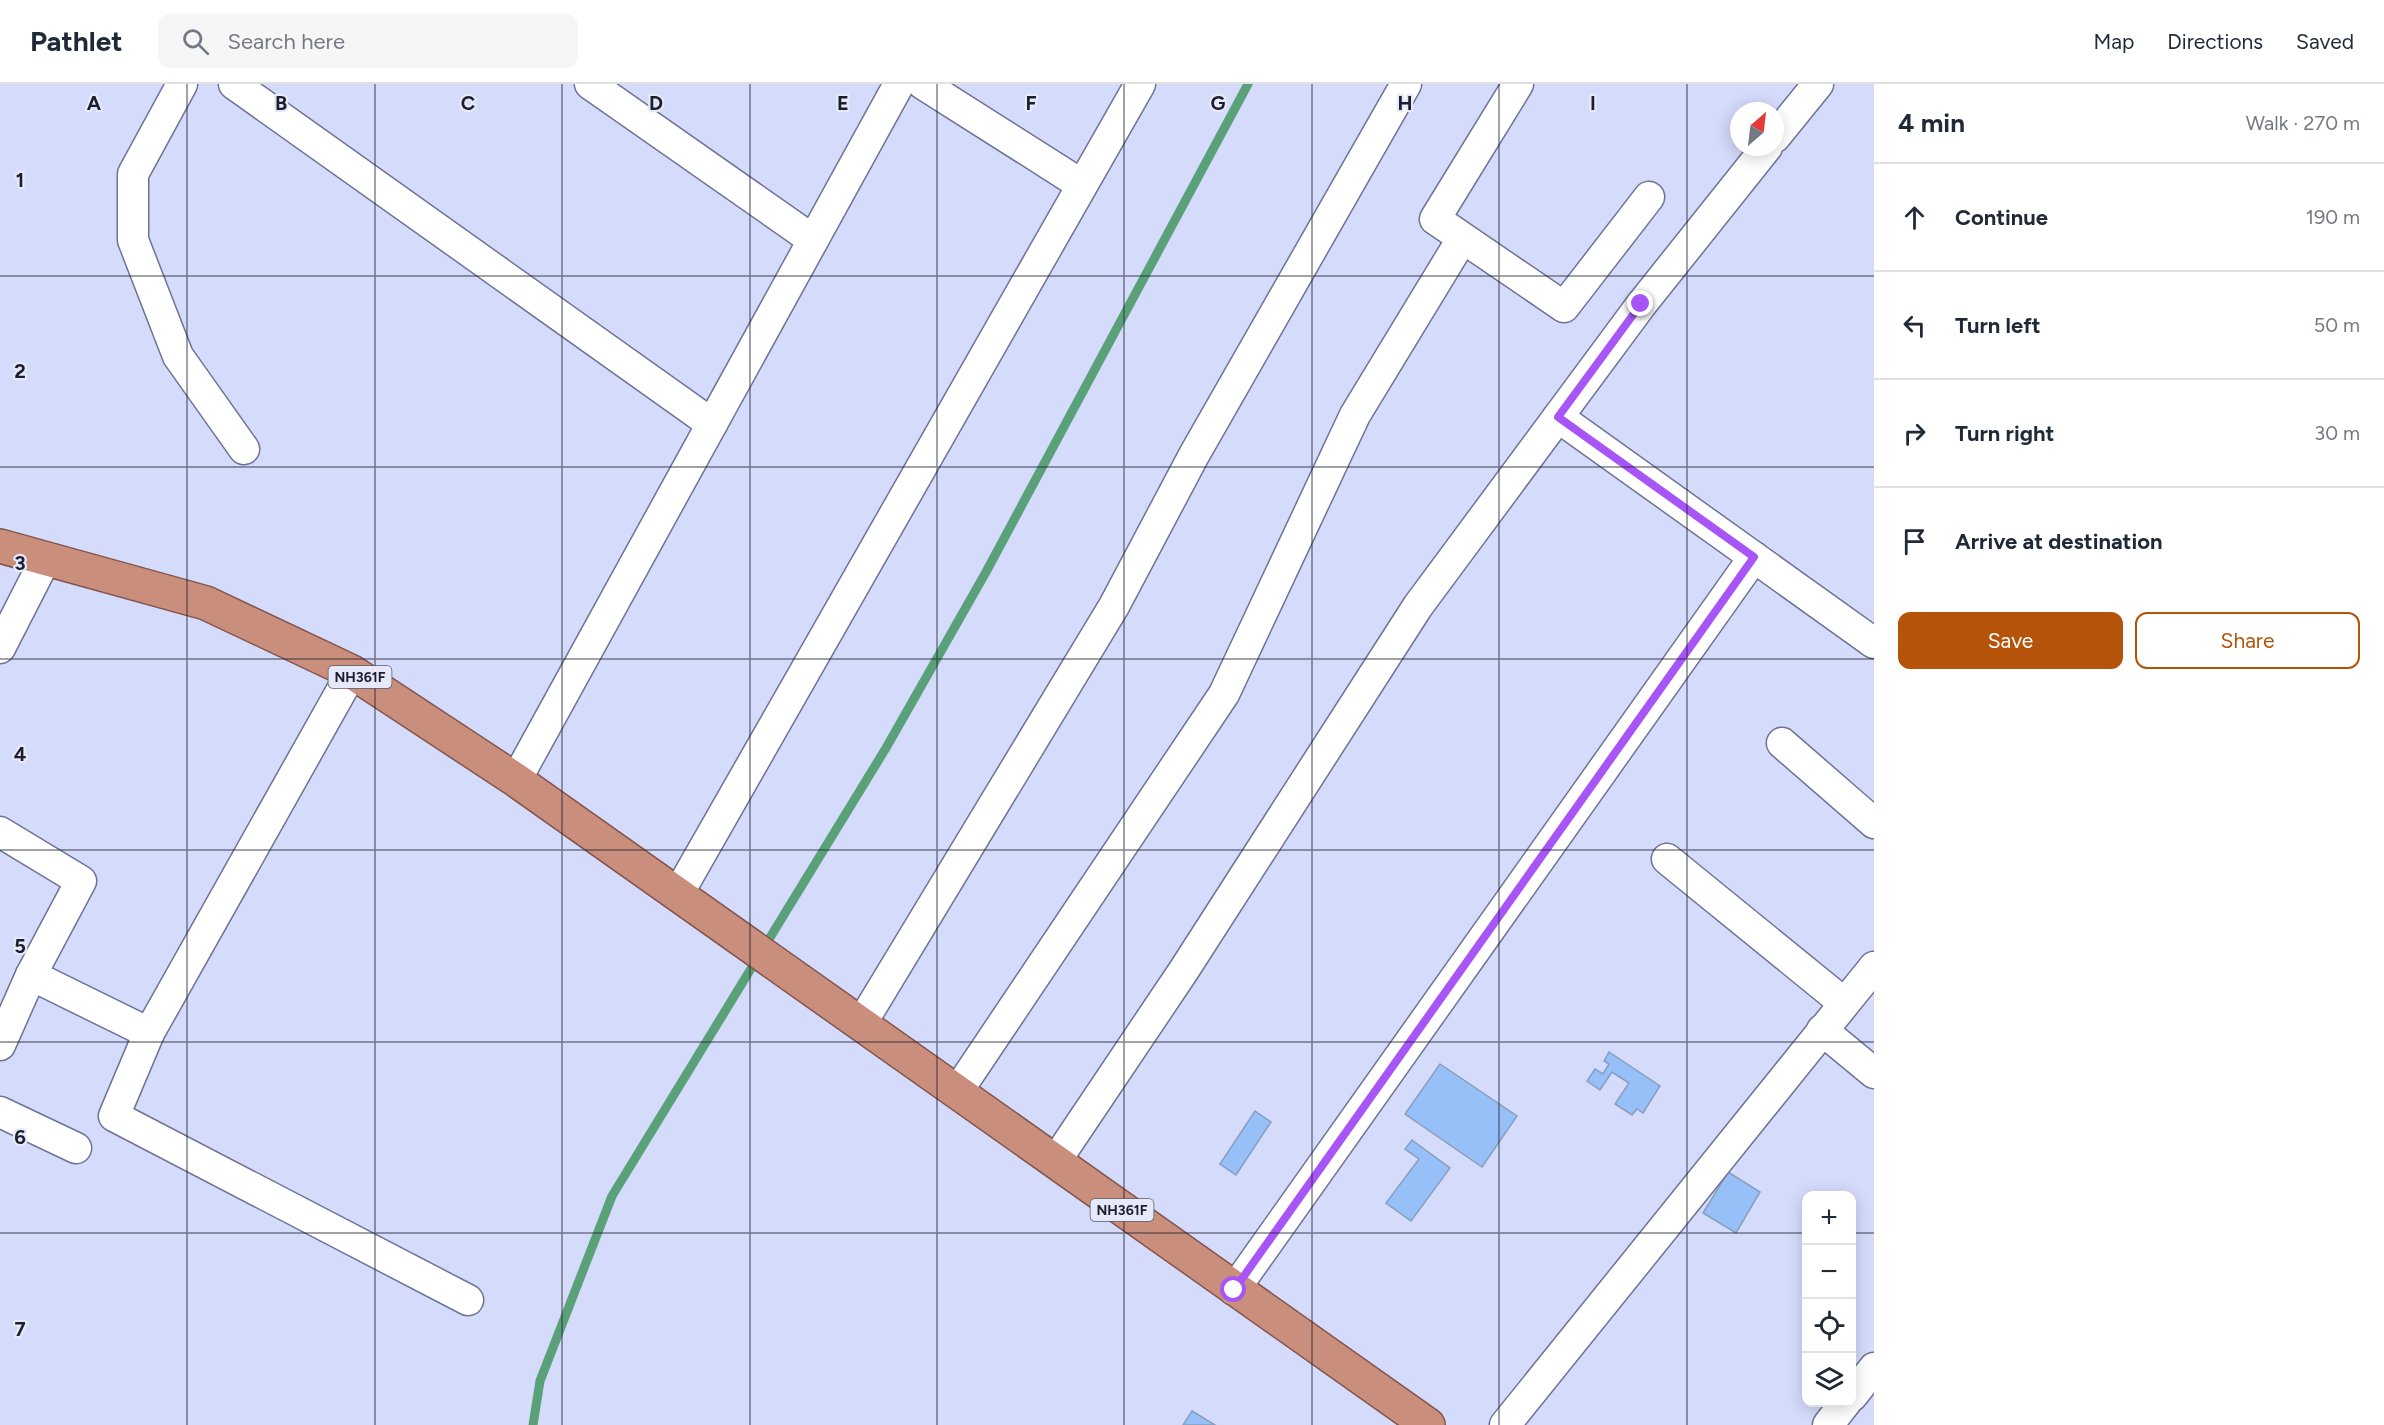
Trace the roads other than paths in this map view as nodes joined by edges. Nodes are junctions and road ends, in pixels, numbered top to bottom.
1 (182, 84) edge
2 (234, 84) edge
3 (590, 84) edge
4 (899, 84) edge
5 (923, 84) edge
6 (1140, 84) edge
7 (1406, 84) edge
8 (1518, 84) edge
9 (1818, 84) edge
10 (1784, 126) edge
11 (1760, 156) edge
12 (1082, 185) junction
13 (1649, 197) dead end
14 (1462, 239) junction
15 (813, 240) junction
16 (1558, 417) junction
17 (712, 424) junction
18 (244, 448) dead end
19 (0, 546) edge
20 (1754, 557) junction
21 (45, 558) junction
22 (1874, 643) edge
23 (0, 648) edge
24 (352, 672) junction
25 (1782, 743) dead end
26 (516, 780) junction
27 (1874, 823) edge
28 (0, 832) edge
29 (1667, 859) dead end
30 (678, 894) junction
31 (1874, 967) edge
32 (31, 975) junction
33 (1844, 1003) junction
34 (7, 1007) edge
35 (861, 1024) junction
36 (1822, 1030) junction
37 (149, 1033) junction
38 (0, 1045) edge
39 (1874, 1073) edge
40 (957, 1092) junction
41 (0, 1112) edge
42 (76, 1148) dead end
43 (1055, 1162) junction
44 (1234, 1290) junction
45 (468, 1300) dead end
46 (1874, 1368) edge
47 (1856, 1390) edge
48 (1842, 1407) edge
49 (1428, 1425) edge
50 (1505, 1425) edge
51 (1828, 1425) edge

1 - 18 street
2 - 17 street
3 - 15 street
4 - 15 street
5 - 12 street
6 - 12 street
7 - 35 street
8 - 14 street
9 - 10 street
11 - 16 street
12 - 30 street
13 - 14 street
14 - 40 street
15 - 17 street
16 - 20 street
16 - 43 street
17 - 26 street
19 - 21 highway, NH361F
20 - 22 street
20 - 44 street
21 - 23 street
21 - 24 highway, NH361F
24 - 26 highway, NH361F
24 - 37 street
25 - 27 street
26 - 30 highway, NH361F
28 - 32 street
29 - 33 street
30 - 35 highway, NH361F
31 - 33 street
32 - 34 street
32 - 37 street
33 - 36 street
34 - 38 street
35 - 40 highway, NH361F
36 - 39 street
36 - 50 street
37 - 45 street
40 - 43 highway, NH361F
41 - 42 street
43 - 44 highway, NH361F
44 - 49 highway, NH361F
46 - 47 street
48 - 51 street

